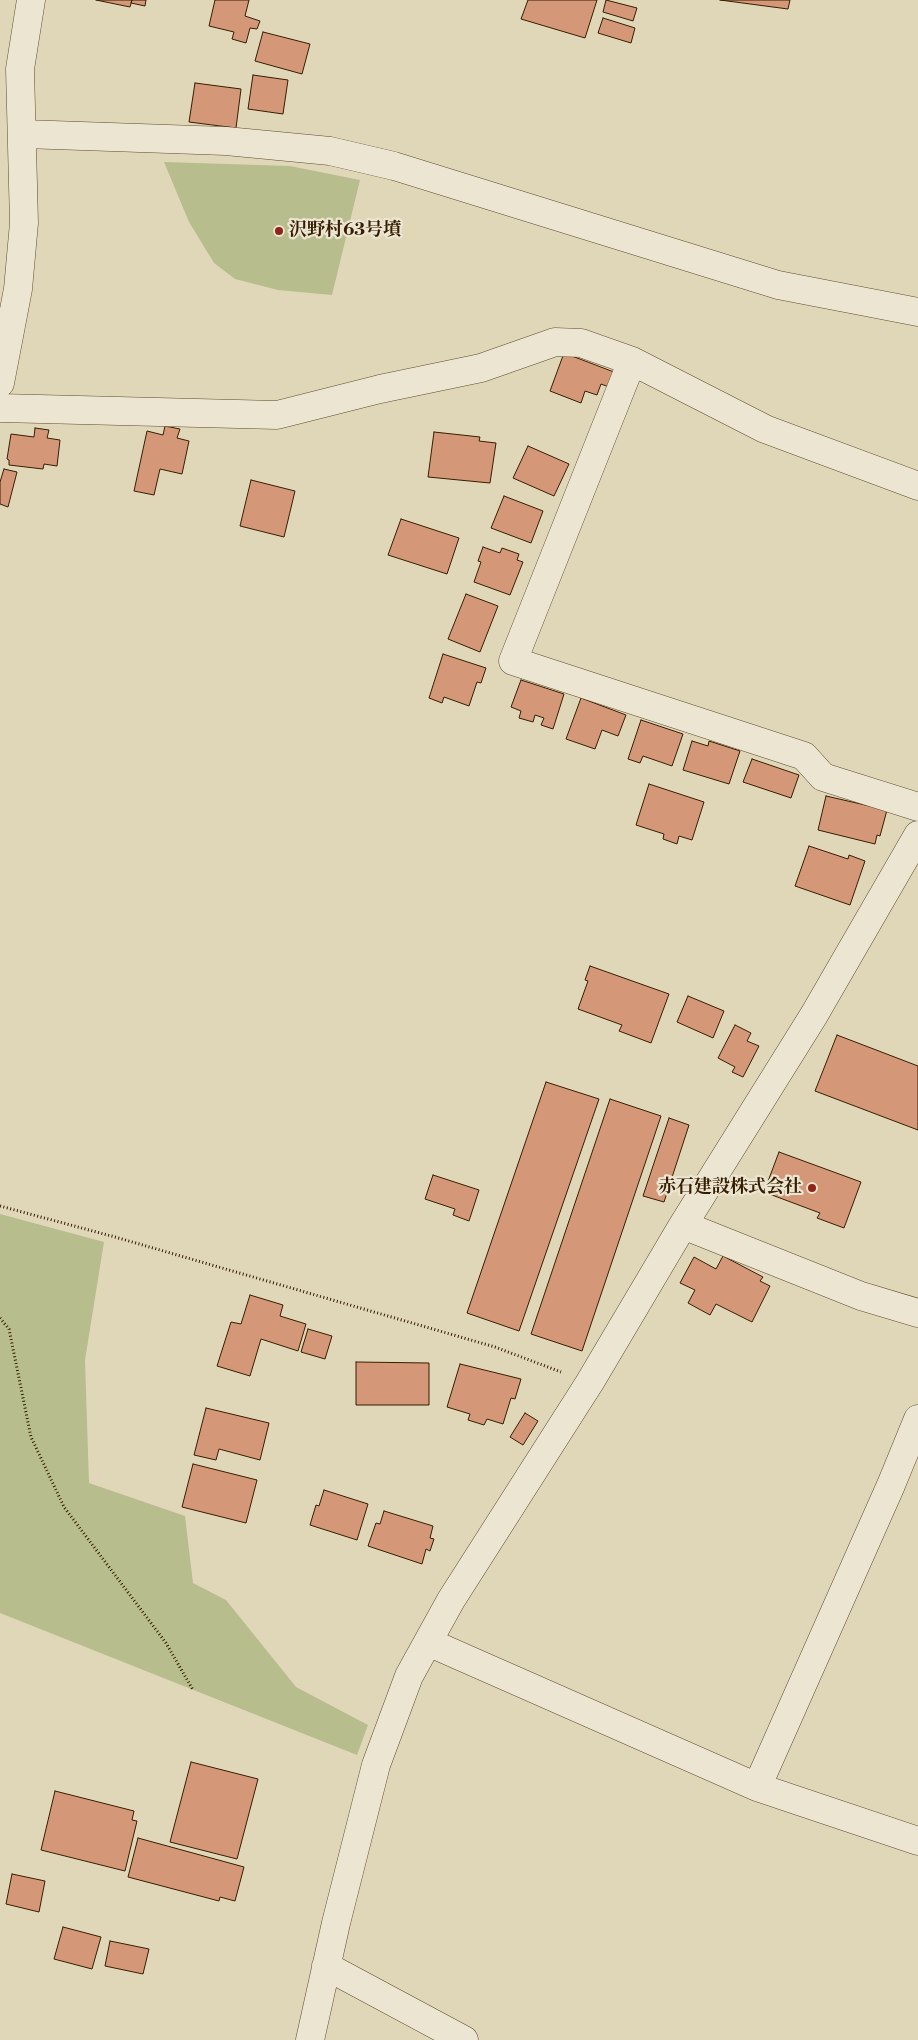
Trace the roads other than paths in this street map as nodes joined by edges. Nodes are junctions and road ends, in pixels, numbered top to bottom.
1 (31, 0) edge
2 (24, 134) junction
3 (918, 312) edge
4 (632, 361) junction
5 (0, 384) edge
6 (0, 408) edge
7 (918, 486) edge
8 (918, 807) edge
9 (918, 835) edge
10 (683, 1226) junction
11 (918, 1314) edge
12 (918, 1419) edge
13 (428, 1642) junction
14 (757, 1787) junction
15 (918, 1841) edge
16 (326, 1966) junction
17 (310, 2040) edge
18 (464, 2040) edge

1 - 2 street
2 - 3 street
2 - 5 street
4 - 6 street
4 - 7 street
4 - 8 street
9 - 10 street
10 - 11 street
10 - 13 street
12 - 14 street
13 - 14 street
13 - 16 street
14 - 15 street
16 - 17 street
16 - 18 street

